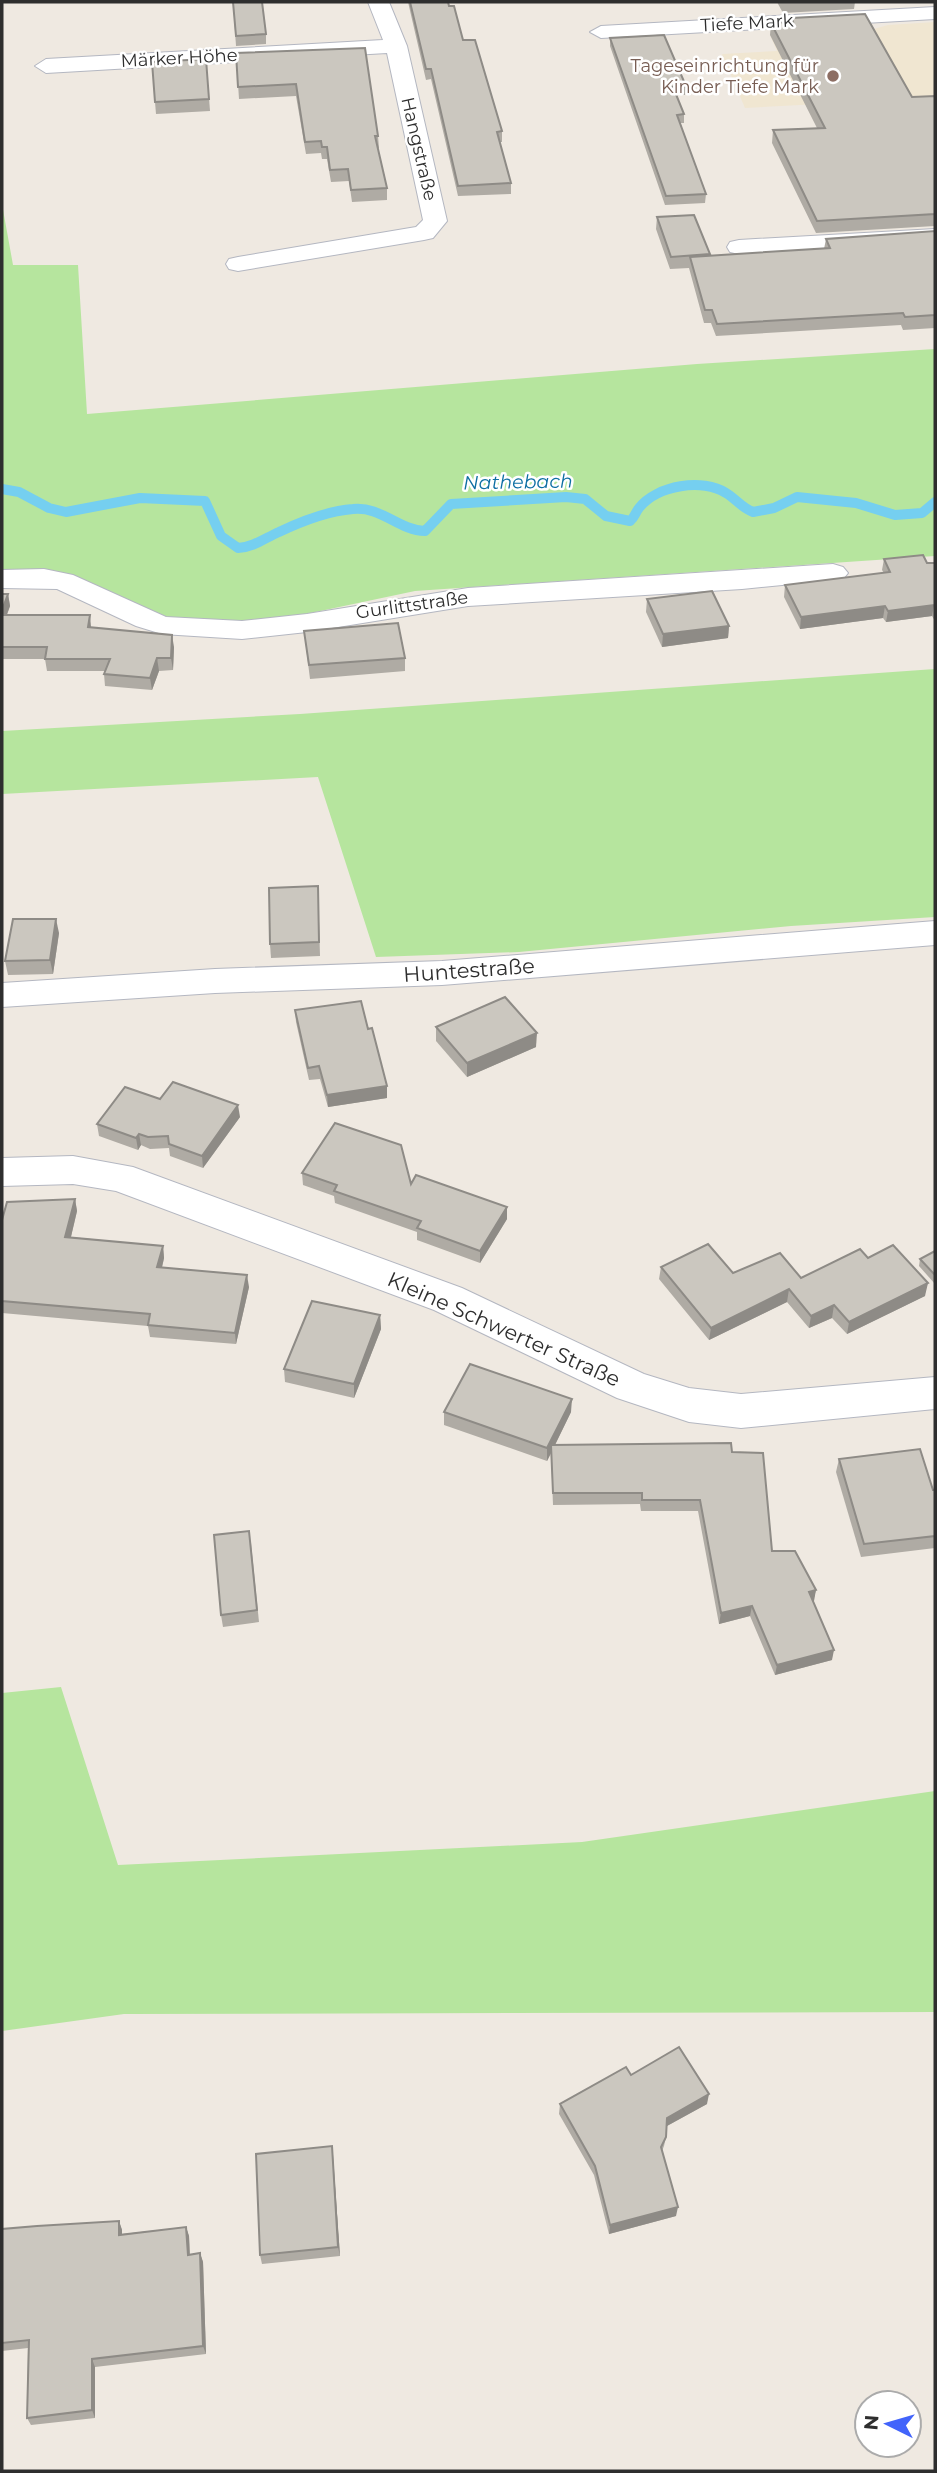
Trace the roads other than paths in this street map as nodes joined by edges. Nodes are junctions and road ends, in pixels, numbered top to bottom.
1 (379, 2) edge
2 (935, 13) edge
3 (601, 32) dead end
4 (396, 46) junction
5 (46, 66) dead end
6 (935, 236) edge
7 (738, 247) dead end
8 (238, 264) dead end
9 (833, 573) dead end
10 (2, 579) edge
11 (935, 933) edge
12 (2, 995) edge
13 (2, 1172) edge
14 (935, 1393) edge

1 - 4 street, Hangstraße
2 - 3 street, Tiefe Mark
4 - 5 street, Märker Höhe
4 - 8 street, Hangstraße
6 - 7 street
9 - 10 street, Gurlittstraße
11 - 12 street, Huntestraße
13 - 14 street, Kleine Schwerter Straße

